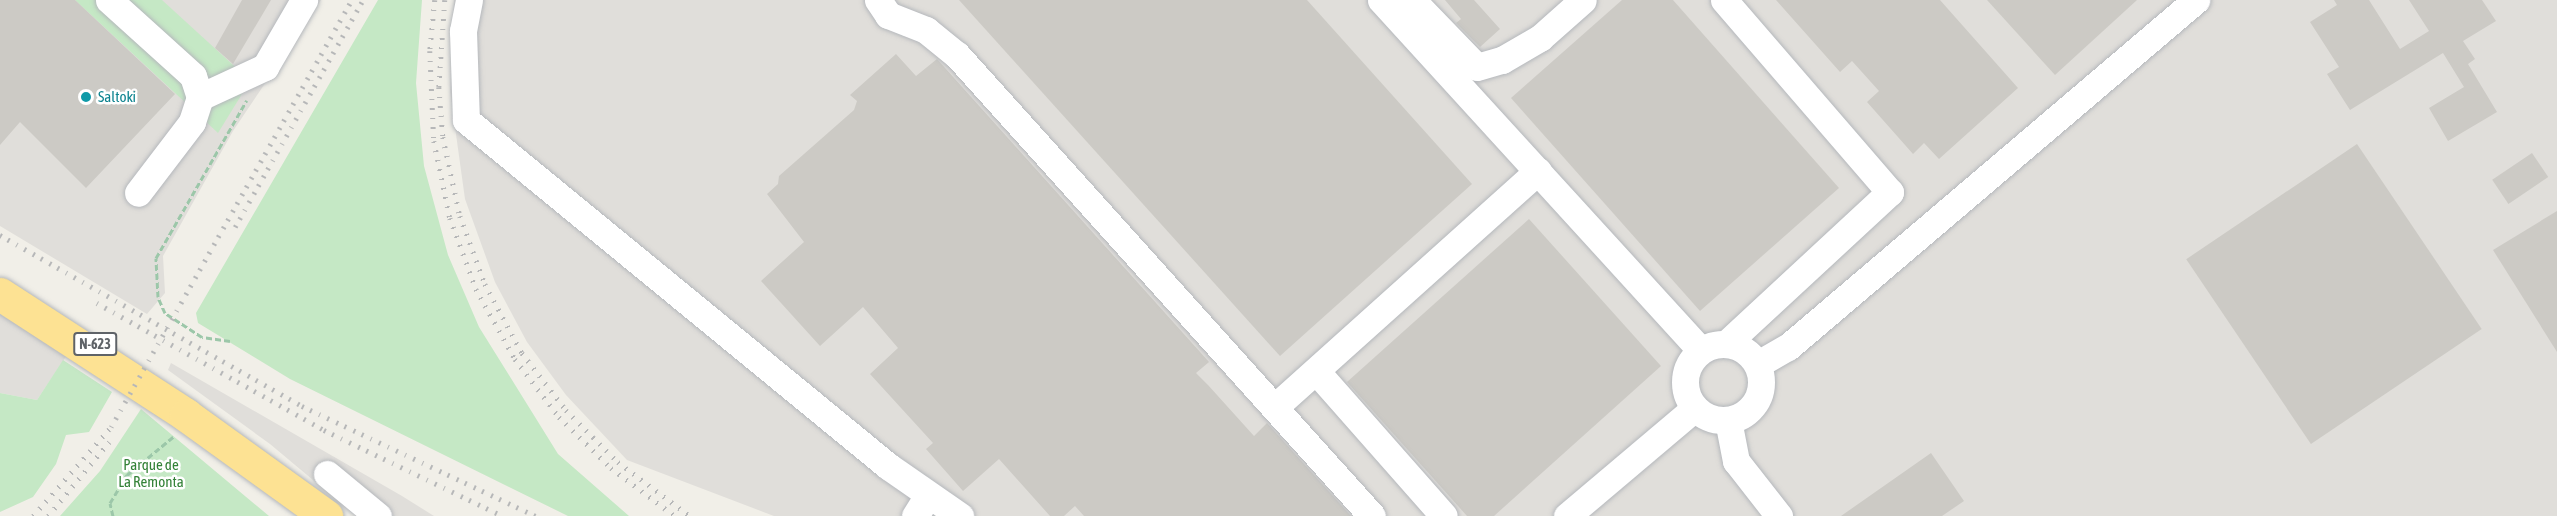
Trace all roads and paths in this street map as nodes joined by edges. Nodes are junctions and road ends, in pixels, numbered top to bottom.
1 (109, 0) edge
2 (304, 0) edge
3 (469, 0) edge
4 (878, 0) edge
5 (1381, 0) edge
6 (1412, 0) edge
7 (1583, 0) edge
8 (2196, 0) edge
9 (1728, 2) edge
10 (265, 67) junction
11 (200, 97) junction
12 (1538, 171) junction
13 (138, 193) dead end
14 (0, 280) edge
15 (0, 294) edge
16 (230, 341) dead end
17 (1727, 343) junction
18 (1701, 350) junction
19 (1758, 364) junction
20 (1316, 371) junction
21 (1276, 406) junction
22 (1695, 408) junction
23 (186, 414) junction
24 (1728, 420) junction
25 (327, 474) dead end
26 (922, 505) edge
27 (113, 516) edge
28 (326, 516) edge
29 (378, 516) edge
30 (960, 516) edge
31 (1372, 516) edge
32 (1444, 516) edge
33 (1567, 516) edge
34 (1779, 516) edge

1 - 11 street
2 - 10 street
3 - 26 street
4 - 21 street
5 - 12 street
6 - 7 street
8 - 19 street
9 - 17 street
10 - 11 street
10 - 16 path
11 - 13 street
12 - 18 street
12 - 20 street
14 - 23 highway, N-623
15 - 23 highway, N-623
17 - 18 street
17 - 19 street
18 - 22 street
19 - 24 street
20 - 21 street
20 - 32 street
21 - 31 street
22 - 24 street
22 - 33 street
23 - 27 path
23 - 28 highway, N-623
24 - 34 street
25 - 29 street
26 - 30 street

